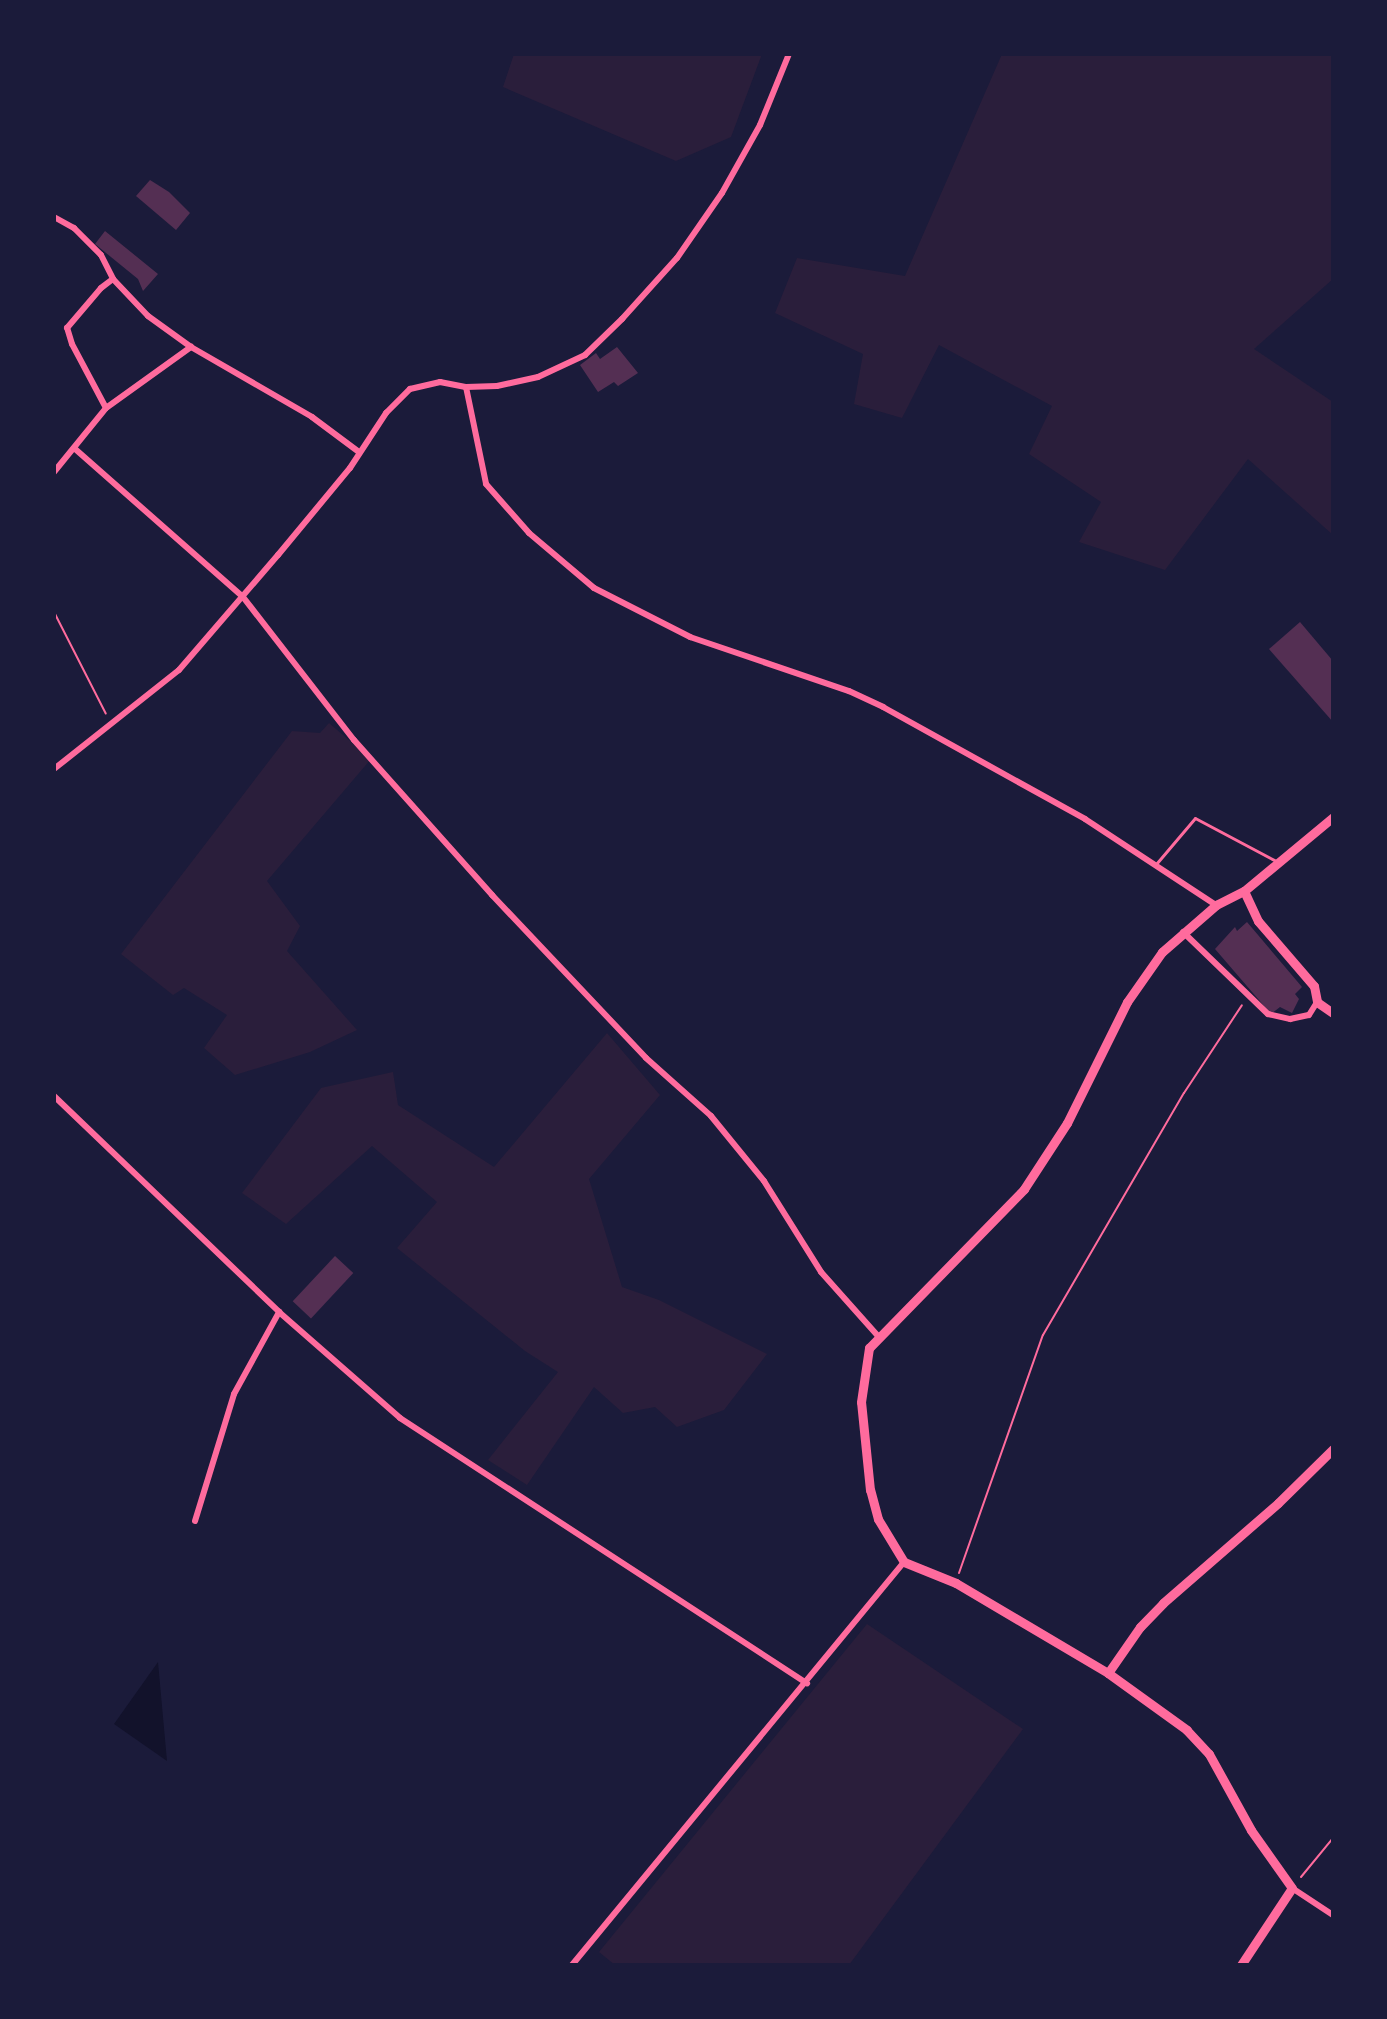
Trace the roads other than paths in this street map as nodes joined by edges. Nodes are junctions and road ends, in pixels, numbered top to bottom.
1 (789, 54) edge
2 (54, 217) edge
3 (113, 279) junction
4 (191, 347) junction
5 (466, 387) junction
6 (106, 408) junction
7 (74, 448) junction
8 (359, 452) junction
9 (54, 472) edge
10 (243, 597) junction
11 (54, 769) edge
12 (1333, 817) edge
13 (1280, 862) junction
14 (1155, 865) junction
15 (1244, 891) junction
16 (1216, 905) junction
17 (1183, 932) junction
18 (1317, 1002) junction
19 (1333, 1013) edge
20 (54, 1096) edge
21 (279, 1312) junction
22 (879, 1337) junction
23 (1333, 1449) edge
24 (195, 1521) dead end
25 (904, 1562) junction
26 (1108, 1673) junction
27 (807, 1683) junction
28 (1292, 1888) junction
29 (1333, 1915) edge
30 (572, 1965) edge
31 (1241, 1965) edge

1 - 5 street
2 - 3 street
3 - 4 street
3 - 6 street
4 - 6 street
4 - 8 street
5 - 8 street
5 - 14 street
6 - 7 street
7 - 9 street
7 - 10 street
8 - 10 street
10 - 11 street
10 - 22 street
12 - 13 main road
13 - 14 lane
13 - 15 main road
14 - 16 street
15 - 16 main road
15 - 18 main road
16 - 17 main road
17 - 18 street
17 - 22 main road
18 - 19 main road
20 - 21 street
21 - 24 street
21 - 27 street
22 - 25 main road
23 - 26 main road
25 - 26 main road
25 - 27 street
26 - 28 main road
27 - 30 street
28 - 29 street
28 - 31 main road

